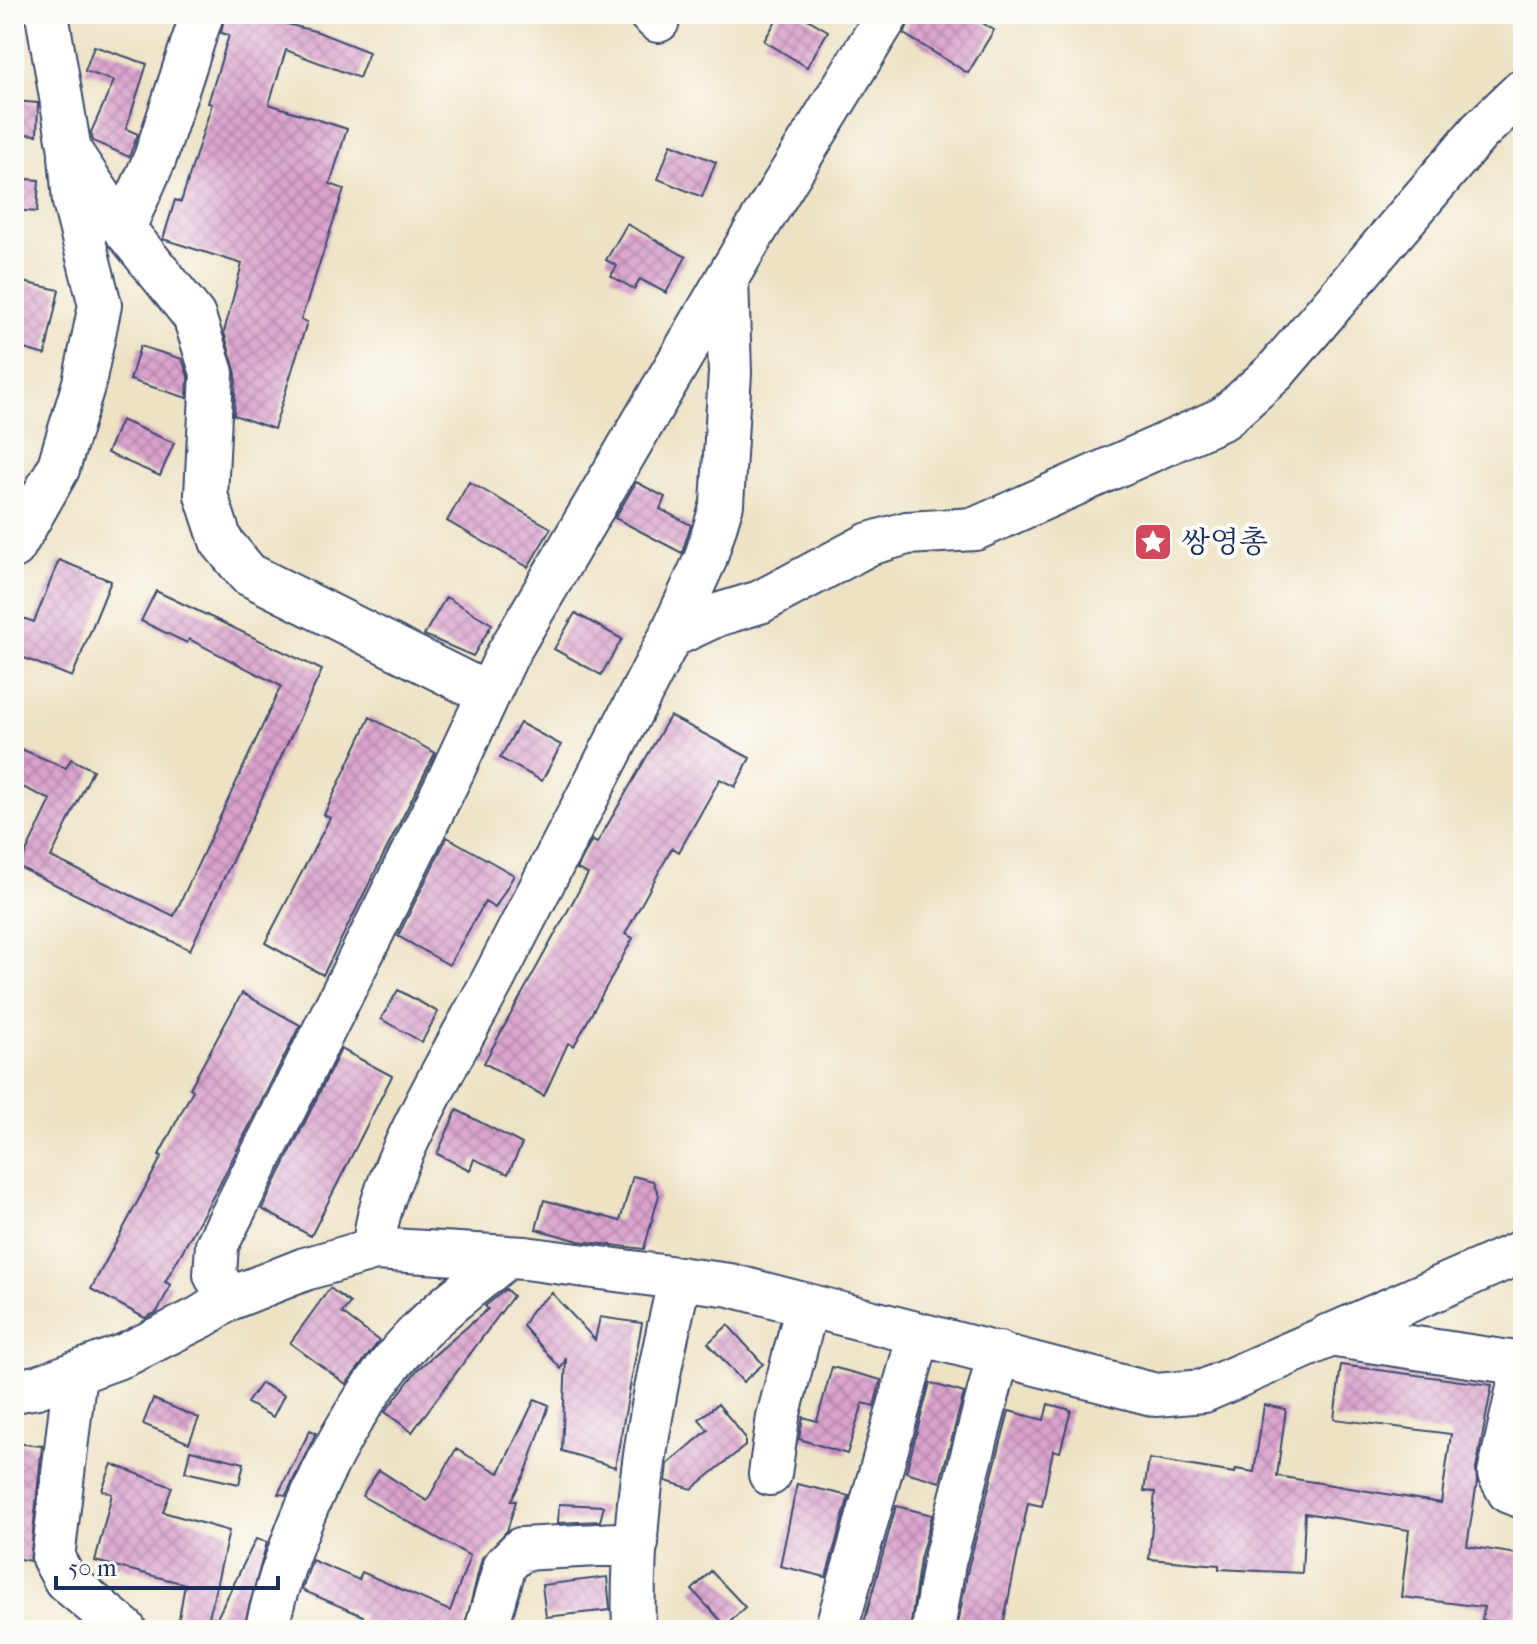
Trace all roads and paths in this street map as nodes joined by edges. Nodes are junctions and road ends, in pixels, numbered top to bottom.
1 (47, 14) edge
2 (202, 14) edge
3 (888, 14) edge
4 (1523, 90) edge
5 (70, 151) junction
6 (124, 228) junction
7 (727, 278) junction
8 (14, 547) edge
9 (670, 637) junction
10 (486, 693) junction
11 (375, 1249) junction
12 (1523, 1251) edge
13 (507, 1257) junction
14 (680, 1278) junction
15 (229, 1299) junction
16 (807, 1306) junction
17 (919, 1335) junction
18 (1329, 1335) junction
19 (999, 1353) junction
20 (1523, 1364) edge
21 (75, 1373) junction
22 (14, 1391) edge
23 (770, 1474) dead end
24 (1523, 1497) edge
25 (637, 1543) junction
26 (487, 1627) dead end
27 (125, 1630) edge
28 (266, 1630) edge
29 (634, 1630) edge
30 (836, 1630) edge
31 (933, 1630) edge

1 - 5 street
2 - 6 street
3 - 7 street
4 - 9 street
5 - 6 street
5 - 8 street
6 - 10 street
7 - 9 street
7 - 10 street
9 - 11 street
10 - 15 street
11 - 13 street
11 - 15 street
12 - 18 street
13 - 14 street
13 - 28 street
14 - 16 street
14 - 25 street
15 - 21 street
16 - 17 street
16 - 23 street
17 - 19 street
17 - 30 street
18 - 19 street
18 - 20 street
19 - 31 street
20 - 24 street
21 - 22 street
21 - 27 street
25 - 26 street
25 - 29 street

